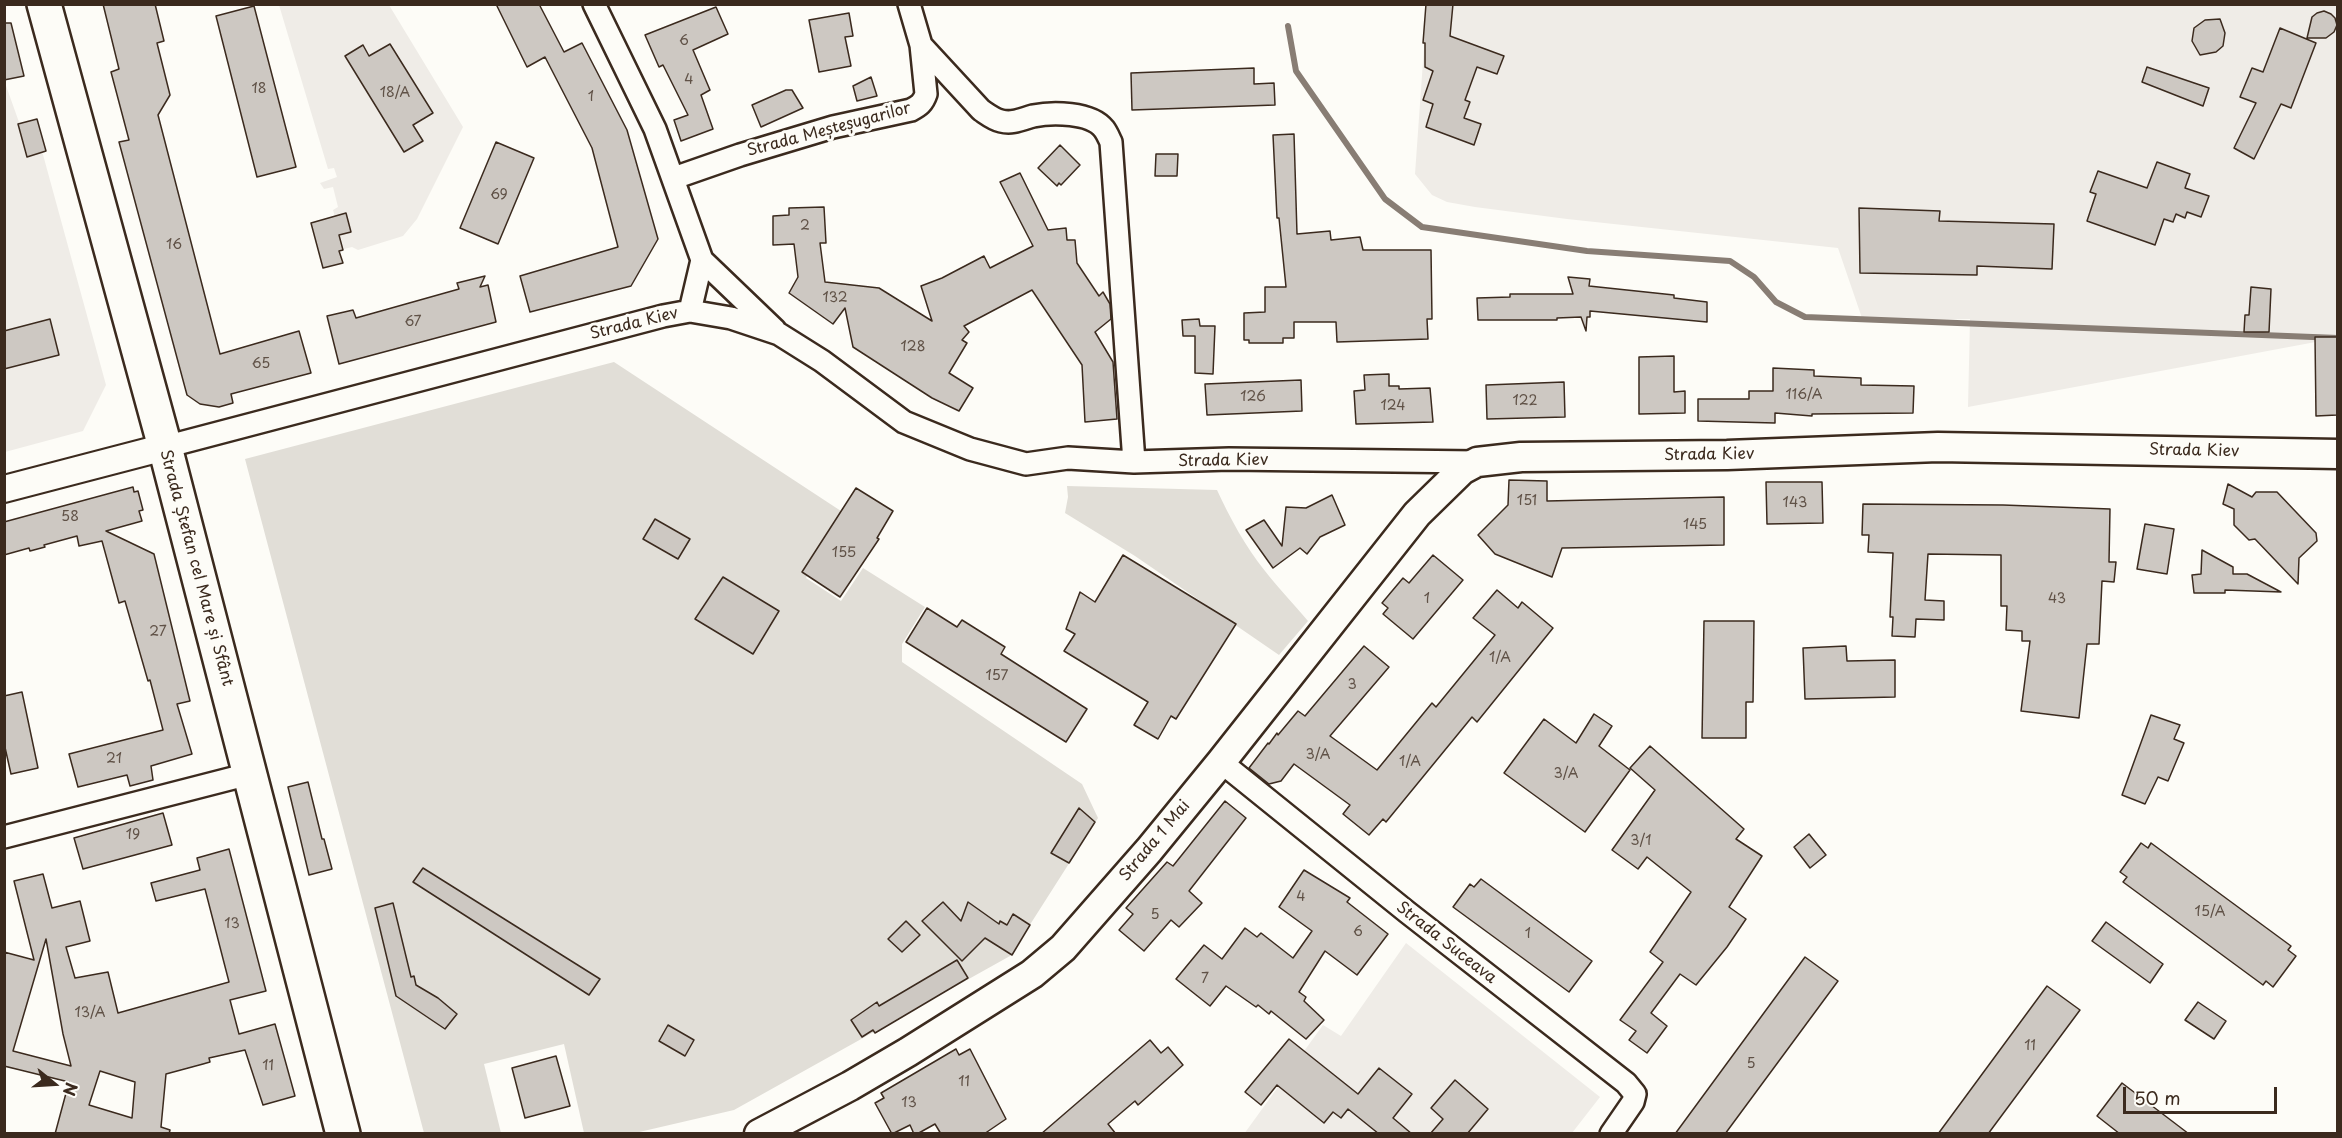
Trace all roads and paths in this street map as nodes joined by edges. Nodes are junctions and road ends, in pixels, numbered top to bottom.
1 (594, 4) edge
2 (909, 4) edge
3 (44, 5) edge
4 (921, 45) junction
5 (674, 178) junction
6 (702, 260) junction
7 (690, 311) junction
8 (779, 334) junction
9 (165, 447) junction
10 (2337, 454) edge
11 (1134, 462) junction
12 (1477, 462) junction
13 (4, 489) edge
14 (1221, 762) junction
15 (249, 774) junction
16 (4, 837) edge
17 (343, 1134) edge
18 (759, 1134) edge
19 (1611, 1134) edge

1 - 5 street
2 - 4 street, Strada Meșteșugarilor
3 - 9 main road, Strada Ștefan cel Mare și Sfânt
4 - 5 street, Strada Meșteșugarilor
4 - 11 street
5 - 6 street
6 - 7 street
6 - 8 street
7 - 8 street, Strada Kiev
7 - 9 street, Strada Kiev
8 - 11 street, Strada Kiev
9 - 13 street
9 - 15 main road, Strada Ștefan cel Mare și Sfânt
10 - 12 main road, Strada Kiev
11 - 12 street, Strada Kiev
12 - 14 main road, Strada 1 Mai
14 - 18 main road, Strada 1 Mai
14 - 19 street, Strada Suceava
15 - 16 street
15 - 17 main road, Strada Ștefan cel Mare și Sfânt

